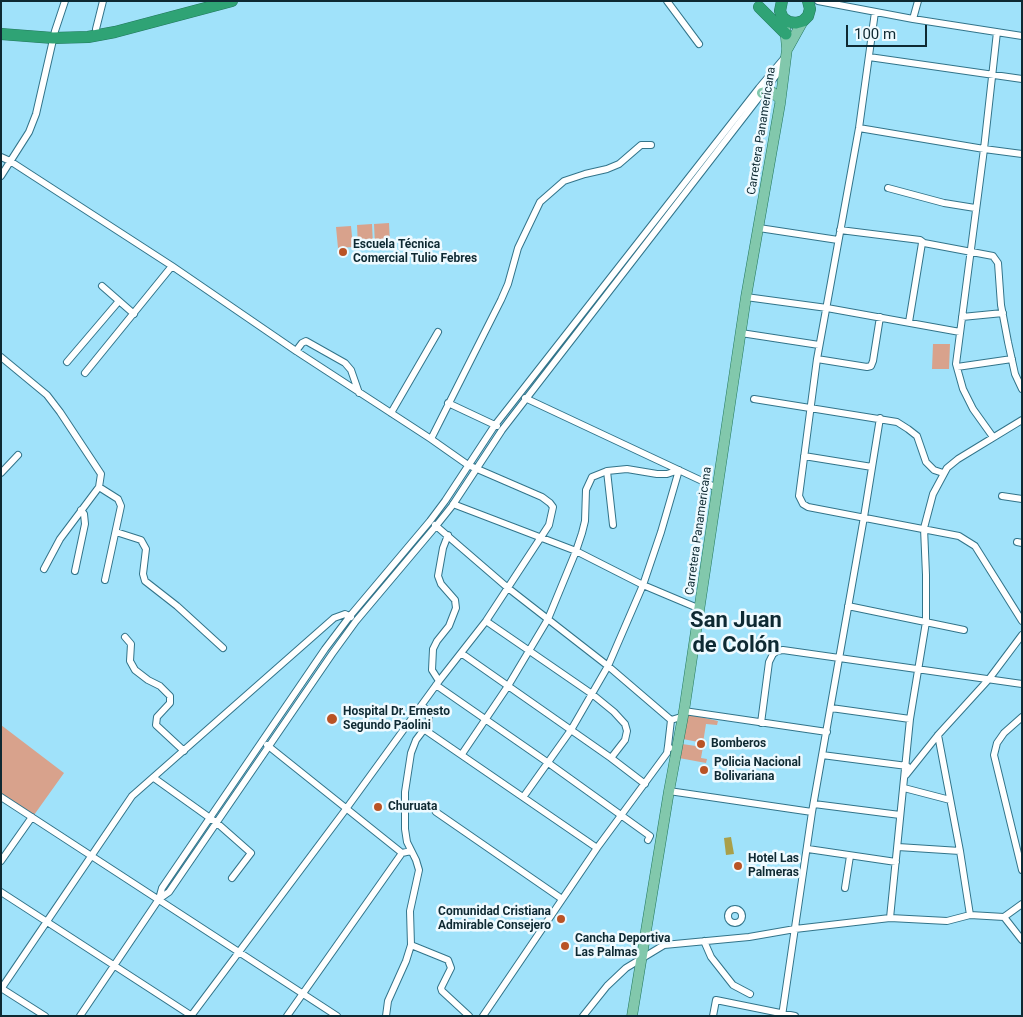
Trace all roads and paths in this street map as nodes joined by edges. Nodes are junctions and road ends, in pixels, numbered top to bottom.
1 (65, 1) edge
2 (103, 1) edge
3 (205, 1) edge
4 (232, 1) edge
5 (667, 1) edge
6 (748, 1) edge
7 (782, 1) edge
8 (818, 1) edge
9 (918, 1) edge
10 (842, 6) junction
11 (759, 7) junction
12 (807, 12) edge
13 (875, 12) junction
14 (782, 16) junction
15 (913, 19) junction
16 (1, 27) edge
17 (96, 29) junction
18 (997, 32) junction
19 (1, 34) edge
20 (786, 34) junction
21 (54, 35) junction
22 (1022, 36) edge
23 (699, 44) dead end
24 (786, 56) junction
25 (869, 57) junction
26 (992, 74) junction
27 (1022, 79) edge
28 (762, 93) junction
29 (780, 99) junction
30 (859, 128) junction
31 (651, 145) dead end
32 (984, 149) junction
33 (1022, 154) edge
34 (1, 157) edge
35 (10, 161) junction
36 (1, 176) edge
37 (888, 188) dead end
38 (975, 208) junction
39 (759, 228) junction
40 (840, 230) junction
41 (838, 240) junction
42 (922, 243) junction
43 (969, 252) junction
44 (172, 266) junction
45 (102, 286) dead end
46 (746, 297) junction
47 (119, 301) junction
48 (827, 308) junction
49 (1003, 313) junction
50 (134, 314) junction
51 (880, 317) junction
52 (962, 317) junction
53 (909, 322) junction
54 (438, 332) dead end
55 (960, 332) junction
56 (741, 333) junction
57 (819, 345) junction
58 (296, 351) junction
59 (1, 357) edge
60 (817, 359) junction
61 (1012, 359) junction
62 (67, 362) dead end
63 (957, 367) junction
64 (85, 373) dead end
65 (1022, 389) edge
66 (359, 393) junction
67 (519, 394) junction
68 (527, 399) junction
69 (754, 399) dead end
70 (448, 404) junction
71 (810, 407) junction
72 (391, 413) junction
73 (880, 418) junction
74 (1022, 420) edge
75 (495, 425) junction
76 (502, 430) junction
77 (993, 437) junction
78 (431, 438) junction
79 (18, 455) dead end
80 (804, 456) junction
81 (468, 465) junction
82 (872, 467) junction
83 (475, 470) junction
84 (679, 470) junction
85 (607, 471) junction
86 (1, 473) edge
87 (943, 473) junction
88 (99, 487) junction
89 (717, 488) junction
90 (1002, 496) dead end
91 (1022, 499) edge
92 (453, 504) junction
93 (81, 510) junction
94 (864, 517) junction
95 (430, 521) junction
96 (613, 525) dead end
97 (436, 526) junction
98 (924, 528) junction
99 (116, 532) junction
100 (448, 535) junction
101 (541, 538) junction
102 (576, 552) junction
103 (44, 569) dead end
104 (75, 571) dead end
105 (105, 580) dead end
106 (643, 585) junction
107 (508, 588) junction
108 (848, 606) junction
109 (700, 609) junction
110 (350, 616) junction
111 (548, 619) junction
112 (356, 621) junction
113 (486, 621) junction
114 (1022, 621) edge
115 (926, 622) junction
116 (964, 630) dead end
117 (1022, 634) edge
118 (125, 637) dead end
119 (223, 648) dead end
120 (529, 652) junction
121 (462, 653) junction
122 (838, 658) junction
123 (608, 666) junction
124 (919, 670) junction
125 (989, 679) junction
126 (437, 683) junction
127 (1022, 684) edge
128 (508, 686) junction
129 (592, 694) junction
130 (422, 705) junction
131 (831, 708) junction
132 (684, 714) junction
133 (1022, 717) edge
134 (910, 718) junction
135 (486, 719) junction
136 (671, 720) junction
137 (761, 722) junction
138 (425, 730) junction
139 (570, 730) junction
140 (827, 732) junction
141 (938, 735) junction
142 (262, 741) junction
143 (269, 746) junction
144 (668, 746) junction
145 (184, 751) junction
146 (462, 754) junction
147 (822, 755) junction
148 (675, 756) junction
149 (611, 758) junction
150 (547, 762) junction
151 (907, 766) junction
152 (905, 776) junction
153 (154, 778) junction
154 (645, 784) junction
155 (904, 788) junction
156 (669, 791) junction
157 (524, 796) junction
158 (1, 798) edge
159 (950, 800) junction
160 (813, 808) junction
161 (346, 809) junction
162 (436, 812) dead end
163 (900, 815) junction
164 (32, 817) junction
165 (621, 817) junction
166 (210, 818) junction
167 (217, 823) junction
168 (648, 840) dead end
169 (898, 847) junction
170 (597, 848) junction
171 (808, 849) junction
172 (411, 851) junction
173 (960, 851) junction
174 (402, 854) junction
175 (850, 856) junction
176 (92, 857) junction
177 (1, 861) edge
178 (896, 862) junction
179 (1022, 870) edge
180 (232, 878) dead end
181 (845, 888) dead end
182 (1, 892) edge
183 (159, 899) junction
184 (562, 899) junction
185 (1022, 904) edge
186 (970, 916) junction
187 (1004, 917) junction
188 (890, 918) junction
189 (47, 922) junction
190 (796, 929) junction
191 (1022, 940) edge
192 (704, 941) junction
193 (411, 945) junction
194 (238, 953) junction
195 (641, 958) junction
196 (115, 965) junction
197 (1, 988) edge
198 (303, 994) junction
199 (750, 994) dead end
200 (782, 1015) edge
201 (45, 1016) edge
202 (80, 1016) edge
203 (191, 1016) edge
204 (286, 1016) edge
205 (337, 1016) edge
206 (386, 1016) edge
207 (469, 1016) edge
208 (482, 1016) edge
209 (583, 1016) edge
210 (632, 1016) edge
211 (713, 1016) edge
212 (795, 1016) edge

1 - 21 street
2 - 17 street
3 - 17 highway
4 - 21 highway
5 - 23 street
6 - 11 highway
7 - 14 highway
8 - 10 street
9 - 15 street
10 - 12 street
10 - 13 street
11 - 14 highway
11 - 20 highway
12 - 14 highway
12 - 24 main road, Carretera Panamericana
13 - 15 street
13 - 25 street
14 - 20 main road, Carretera Panamericana
15 - 18 street
16 - 21 highway
17 - 21 highway
18 - 22 street
18 - 26 street
19 - 21 highway
20 - 24 main road, Carretera Panamericana
21 - 35 street
24 - 28 street
24 - 29 main road, Carretera Panamericana
24 - 67 street
25 - 26 street
25 - 30 street
26 - 27 street
26 - 32 street
28 - 29 main road
28 - 68 street
29 - 39 main road, Carretera Panamericana
30 - 32 street
30 - 40 street
31 - 70 street
32 - 33 street
32 - 38 street
34 - 35 street
35 - 36 street
35 - 44 street
37 - 38 street
38 - 43 street
39 - 41 street
39 - 46 main road, Carretera Panamericana
40 - 41 street
40 - 42 street
41 - 48 street
42 - 43 street
42 - 53 street
43 - 49 street
43 - 52 street
44 - 50 street
44 - 58 street
45 - 47 street
46 - 48 street
46 - 56 main road, Carretera Panamericana
47 - 50 street
47 - 62 street
48 - 51 street
48 - 57 street
49 - 52 street
49 - 61 street
50 - 64 street
51 - 53 street
51 - 60 street
52 - 55 street
53 - 55 street
54 - 72 street
55 - 63 street
56 - 57 street
56 - 89 main road, Carretera Panamericana
57 - 60 street
58 - 66 street
58 - 66 street
59 - 88 street
60 - 71 street
61 - 63 street
61 - 65 street
63 - 77 street
66 - 72 street
67 - 68 street
67 - 75 street
68 - 76 street
68 - 84 street
69 - 71 street
70 - 75 street
70 - 78 street
71 - 73 street
71 - 80 street
72 - 78 street
73 - 82 street
73 - 87 street
74 - 77 street
75 - 76 street
75 - 81 street
76 - 83 street
77 - 87 street
78 - 81 street
79 - 86 street
80 - 82 street
80 - 94 street
81 - 83 street
81 - 95 street
82 - 94 street
83 - 92 street
83 - 101 street
84 - 85 street
84 - 89 street
84 - 106 street
85 - 96 street
85 - 102 street
87 - 98 street
88 - 93 street
88 - 99 street
89 - 109 main road, Carretera Panamericana
90 - 91 street
92 - 97 street
92 - 101 street
93 - 103 street
93 - 104 street
94 - 98 street
94 - 108 street
95 - 97 street
95 - 110 street
97 - 100 street
97 - 112 street
98 - 114 street
98 - 115 street
99 - 105 street
99 - 119 street
100 - 107 street
100 - 126 street
101 - 102 street
101 - 107 street
102 - 106 street
102 - 111 street
106 - 109 street
106 - 123 street
107 - 111 street
107 - 113 street
108 - 115 street
108 - 122 street
109 - 132 main road, Carretera Panamericana
110 - 112 street
110 - 142 street
110 - 145 street
111 - 120 street
111 - 123 street
112 - 143 street
113 - 120 street
113 - 121 street
115 - 116 street
115 - 124 street
117 - 125 street
118 - 145 street
120 - 128 street
120 - 129 street
121 - 126 street
121 - 128 street
122 - 124 street
122 - 131 street
122 - 137 street
123 - 129 street
123 - 136 street
124 - 125 street
124 - 134 street
125 - 127 street
125 - 141 street
126 - 130 street
126 - 135 street
128 - 135 street
128 - 139 street
129 - 139 street
129 - 149 street
130 - 138 street
130 - 161 street
131 - 134 street
131 - 140 street
132 - 136 street
132 - 137 street
132 - 148 main road, Carretera Panamericana
133 - 179 street
134 - 151 street
135 - 146 street
135 - 150 street
136 - 144 street
137 - 140 street
138 - 146 street
138 - 172 street
139 - 149 street
139 - 150 street
140 - 147 street
141 - 152 street
141 - 159 street
142 - 143 street
142 - 166 street
143 - 161 street
143 - 167 street
144 - 148 street
144 - 154 street
145 - 153 street
146 - 157 street
147 - 151 street
147 - 160 street
148 - 156 main road, Carretera Panamericana
149 - 154 street
150 - 157 street
150 - 165 street
151 - 152 street
152 - 155 street
153 - 166 street
153 - 176 street
154 - 165 street
155 - 159 street
155 - 163 street
156 - 160 street
156 - 195 main road, Carretera Panamericana
157 - 170 street
158 - 164 street
159 - 173 street
160 - 163 street
160 - 171 street
161 - 174 street
161 - 194 street
162 - 184 street
163 - 169 street
164 - 176 street
164 - 177 street
165 - 168 street
165 - 170 street
166 - 167 street
166 - 183 street
167 - 180 street
167 - 183 street
169 - 173 street
169 - 178 street
170 - 184 street
171 - 175 street
171 - 190 street
172 - 174 street
172 - 193 street
173 - 186 street
174 - 198 street
175 - 178 street
175 - 181 street
176 - 183 street
176 - 189 street
178 - 188 street
182 - 189 street
183 - 194 street
183 - 196 street
184 - 208 street
185 - 187 street
186 - 187 street
186 - 188 street
187 - 191 street
188 - 190 street
189 - 196 street
189 - 197 street
190 - 192 street
190 - 200 street
192 - 195 street
192 - 199 street
193 - 206 street
193 - 207 street
194 - 198 street
194 - 203 street
195 - 209 street
195 - 210 main road, Carretera Panamericana
196 - 202 street
196 - 203 street
197 - 201 street
198 - 204 street
198 - 205 street
200 - 211 street
200 - 212 street

